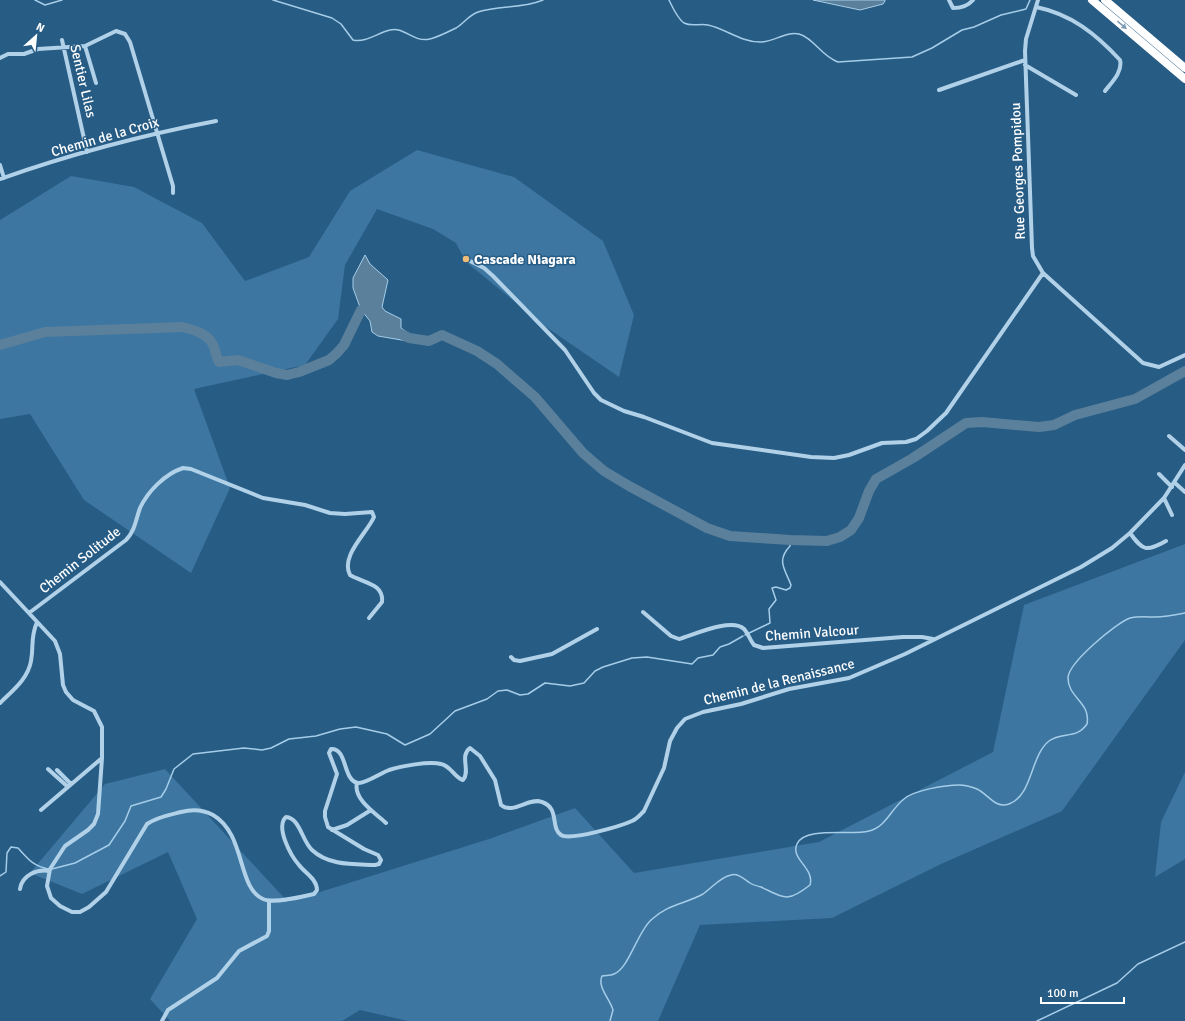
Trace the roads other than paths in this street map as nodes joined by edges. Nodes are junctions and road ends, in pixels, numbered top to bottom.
1 (948, 0) edge
2 (973, 0) edge
3 (1038, 0) edge
4 (1092, 0) edge
5 (1105, 0) edge
6 (1036, 7) junction
7 (62, 40) dead end
8 (85, 46) junction
9 (64, 47) junction
10 (0, 58) edge
11 (1025, 62) junction
12 (1185, 68) edge
13 (1185, 79) edge
14 (96, 83) dead end
15 (939, 90) dead end
16 (1105, 91) dead end
17 (1076, 95) dead end
18 (216, 121) dead end
19 (156, 132) junction
20 (87, 152) junction
21 (0, 165) edge
22 (2, 179) edge
23 (173, 193) dead end
24 (466, 260) dead end
25 (1043, 273) junction
26 (1185, 355) edge
27 (1169, 436) dead end
28 (1185, 450) edge
29 (1185, 465) edge
30 (1159, 474) dead end
31 (1173, 485) junction
32 (1185, 492) edge
33 (1164, 498) junction
34 (1172, 515) dead end
35 (1130, 533) junction
36 (1166, 541) dead end
37 (0, 582) edge
38 (643, 612) dead end
39 (29, 613) junction
40 (369, 618) dead end
41 (37, 622) junction
42 (596, 629) dead end
43 (934, 639) junction
44 (511, 657) dead end
45 (0, 703) edge
46 (102, 758) junction
47 (48, 769) dead end
48 (57, 770) dead end
49 (357, 783) junction
50 (70, 786) junction
51 (41, 810) dead end
52 (371, 810) junction
53 (386, 823) dead end
54 (332, 830) junction
55 (49, 871) junction
56 (20, 889) dead end
57 (269, 901) junction
58 (162, 1021) edge

1 - 2 street
3 - 6 street, Rue Georges Pompidou
4 -> 13 highway
5 - 12 highway
6 - 11 street, Rue Georges Pompidou
6 - 16 street
7 - 9 street, Sentier Lilas
8 - 9 street
8 - 14 street
8 - 19 street
9 - 10 street
9 - 20 street, Sentier Lilas
11 - 15 street
11 - 17 street
11 - 25 street, Rue Georges Pompidou
18 - 19 street, Chemin de la Croix
19 - 20 street, Chemin de la Croix
19 - 23 street
20 - 22 street, Chemin de la Croix
21 - 22 street
24 - 25 street
25 - 26 street, Rue Georges Pompidou
27 - 28 street
29 - 31 street, Chemin de la Renaissance
30 - 31 street
31 - 32 street
31 - 33 street, Chemin de la Renaissance
33 - 34 street
33 - 35 street, Chemin de la Renaissance
35 - 36 street
35 - 43 street, Chemin de la Renaissance
37 - 39 street
38 - 43 street, Chemin Valcour
39 - 40 street, Chemin Solitude
39 - 41 street
41 - 45 street
41 - 46 street
42 - 44 street
43 - 49 street, Chemin de la Renaissance
46 - 50 street
46 - 55 street
47 - 50 street
48 - 50 street
49 - 52 street
49 - 54 street
50 - 51 street
52 - 53 street
52 - 54 street
54 - 57 street
55 - 56 street
55 - 57 street
57 - 58 street

